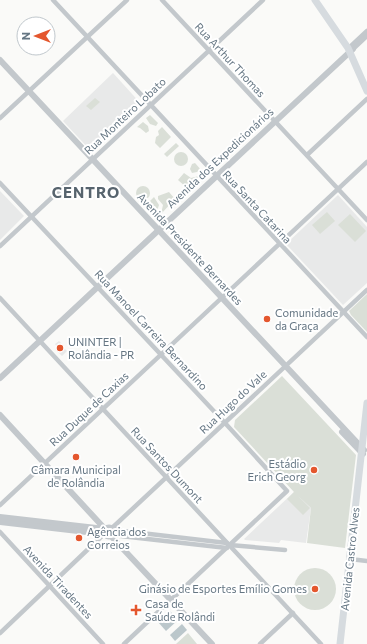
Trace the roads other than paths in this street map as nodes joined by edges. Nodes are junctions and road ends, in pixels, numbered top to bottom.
1 (53, 0) edge
2 (126, 0) edge
3 (162, 0) edge
4 (263, 0) edge
5 (318, 1) edge
6 (367, 31) edge
7 (88, 36) junction
8 (367, 36) edge
9 (350, 49) junction
10 (209, 51) junction
11 (0, 60) edge
12 (0, 66) edge
13 (367, 80) edge
14 (367, 91) edge
15 (27, 92) junction
16 (367, 98) edge
17 (150, 104) junction
18 (0, 118) edge
19 (274, 120) junction
20 (307, 155) junction
21 (92, 161) junction
22 (367, 162) edge
23 (215, 174) junction
24 (0, 182) edge
25 (339, 189) junction
26 (32, 217) junction
27 (367, 220) edge
28 (156, 230) junction
29 (280, 244) junction
30 (0, 246) edge
31 (96, 285) junction
32 (367, 290) edge
33 (0, 298) edge
34 (220, 299) junction
35 (343, 312) junction
36 (367, 337) edge
37 (39, 340) junction
38 (161, 355) junction
39 (284, 367) junction
40 (0, 378) edge
41 (367, 404) edge
42 (103, 409) junction
43 (0, 415) edge
44 (225, 423) junction
45 (367, 434) edge
46 (364, 452) edge
47 (44, 463) junction
48 (166, 477) junction
49 (0, 505) edge
50 (0, 517) edge
51 (0, 522) edge
52 (0, 532) edge
53 (109, 532) junction
54 (228, 545) junction
55 (285, 550) dead end
56 (351, 559) junction
57 (367, 561) edge
58 (50, 586) junction
59 (347, 599) junction
60 (171, 600) junction
61 (293, 613) junction
62 (0, 634) edge
63 (103, 644) edge
64 (124, 644) edge
65 (212, 644) edge
66 (260, 644) edge
67 (321, 644) edge
68 (340, 644) edge
69 (343, 644) edge

1 - 7 street, Rua Santa Catarina
2 - 7 street
3 - 10 street, Rua Arthur Thomas
4 - 10 street, Rua Monteiro Lobato
5 - 9 main road
6 - 9 street, Avenida dos Expedicionários
7 - 15 street
7 - 17 street, Rua Santa Catarina
8 - 9 street, Avenida dos Expedicionários
9 - 13 main road
9 - 14 main road
9 - 19 street, Avenida dos Expedicionários
10 - 17 street, Rua Monteiro Lobato
10 - 19 street, Rua Arthur Thomas
11 - 15 street
12 - 15 street
15 - 18 street
15 - 21 street
16 - 20 street
17 - 21 street, Rua Monteiro Lobato
17 - 23 street, Rua Santa Catarina
19 - 20 street, Rua Arthur Thomas
19 - 23 street, Avenida dos Expedicionários
20 - 25 street, Rua Arthur Thomas
21 - 26 street, Rua Monteiro Lobato
21 - 28 street, Avenida Presidente Bernardes
22 - 25 street, Rua Duque de Caxias
23 - 28 street, Avenida dos Expedicionários
23 - 29 street, Rua Santa Catarina
24 - 26 street, Rua Manoel Carreira Bernardino
25 - 27 street, Rua Arthur Thomas
25 - 29 street, Rua Duque de Caxias
26 - 30 street, Rua Monteiro Lobato
26 - 31 street, Rua Manoel Carreira Bernardino
28 - 31 street, Avenida dos Expedicionários
28 - 34 street, Avenida Presidente Bernardes
29 - 34 street, Rua Duque de Caxias
29 - 35 street, Rua Santa Catarina
31 - 37 street, Avenida dos Expedicionários
31 - 38 street, Rua Manoel Carreira Bernardino
32 - 35 street, Rua Hugo do Vale
33 - 37 street, Rua Santos Dumont
34 - 38 street, Rua Duque de Caxias
34 - 39 street, Avenida Presidente Bernardes
35 - 36 street, Rua Santa Catarina
35 - 39 street, Rua Hugo do Vale
37 - 40 street, Avenida dos Expedicionários
37 - 42 street, Rua Santos Dumont
38 - 42 street, Rua Duque de Caxias
38 - 44 street, Rua Manoel Carreira Bernardino
39 - 44 street, Rua Hugo do Vale
39 - 46 street, Avenida Presidente Bernardes
41 - 46 main road, Avenida Castro Alves
42 - 47 street, Rua Duque de Caxias
42 - 48 street, Rua Santos Dumont
43 - 47 street
44 - 48 street, Rua Hugo do Vale
44 - 54 street, Rua Manoel Carreira Bernardino
45 - 46 main road, Avenida Castro Alves
46 - 56 main road, Avenida Castro Alves
47 - 49 street, Rua Duque de Caxias
47 - 53 street
48 - 53 street, Rua Hugo do Vale
48 - 54 street, Rua Santos Dumont
50 - 53 street
51 - 53 street
52 - 58 street, Avenida Tiradentes
53 - 54 street
53 - 58 street, Rua Hugo do Vale
53 - 60 street
54 - 55 street
54 - 60 street
54 - 61 street, Rua Santos Dumont
56 - 57 street
56 - 59 main road, Avenida Castro Alves
58 - 62 street, Rua Hugo do Vale
58 - 63 street, Avenida Tiradentes
59 - 68 main road, Avenida Castro Alves
59 - 69 main road, Avenida Castro Alves
60 - 64 street
60 - 65 street
61 - 66 street
61 - 67 street, Rua Santos Dumont

